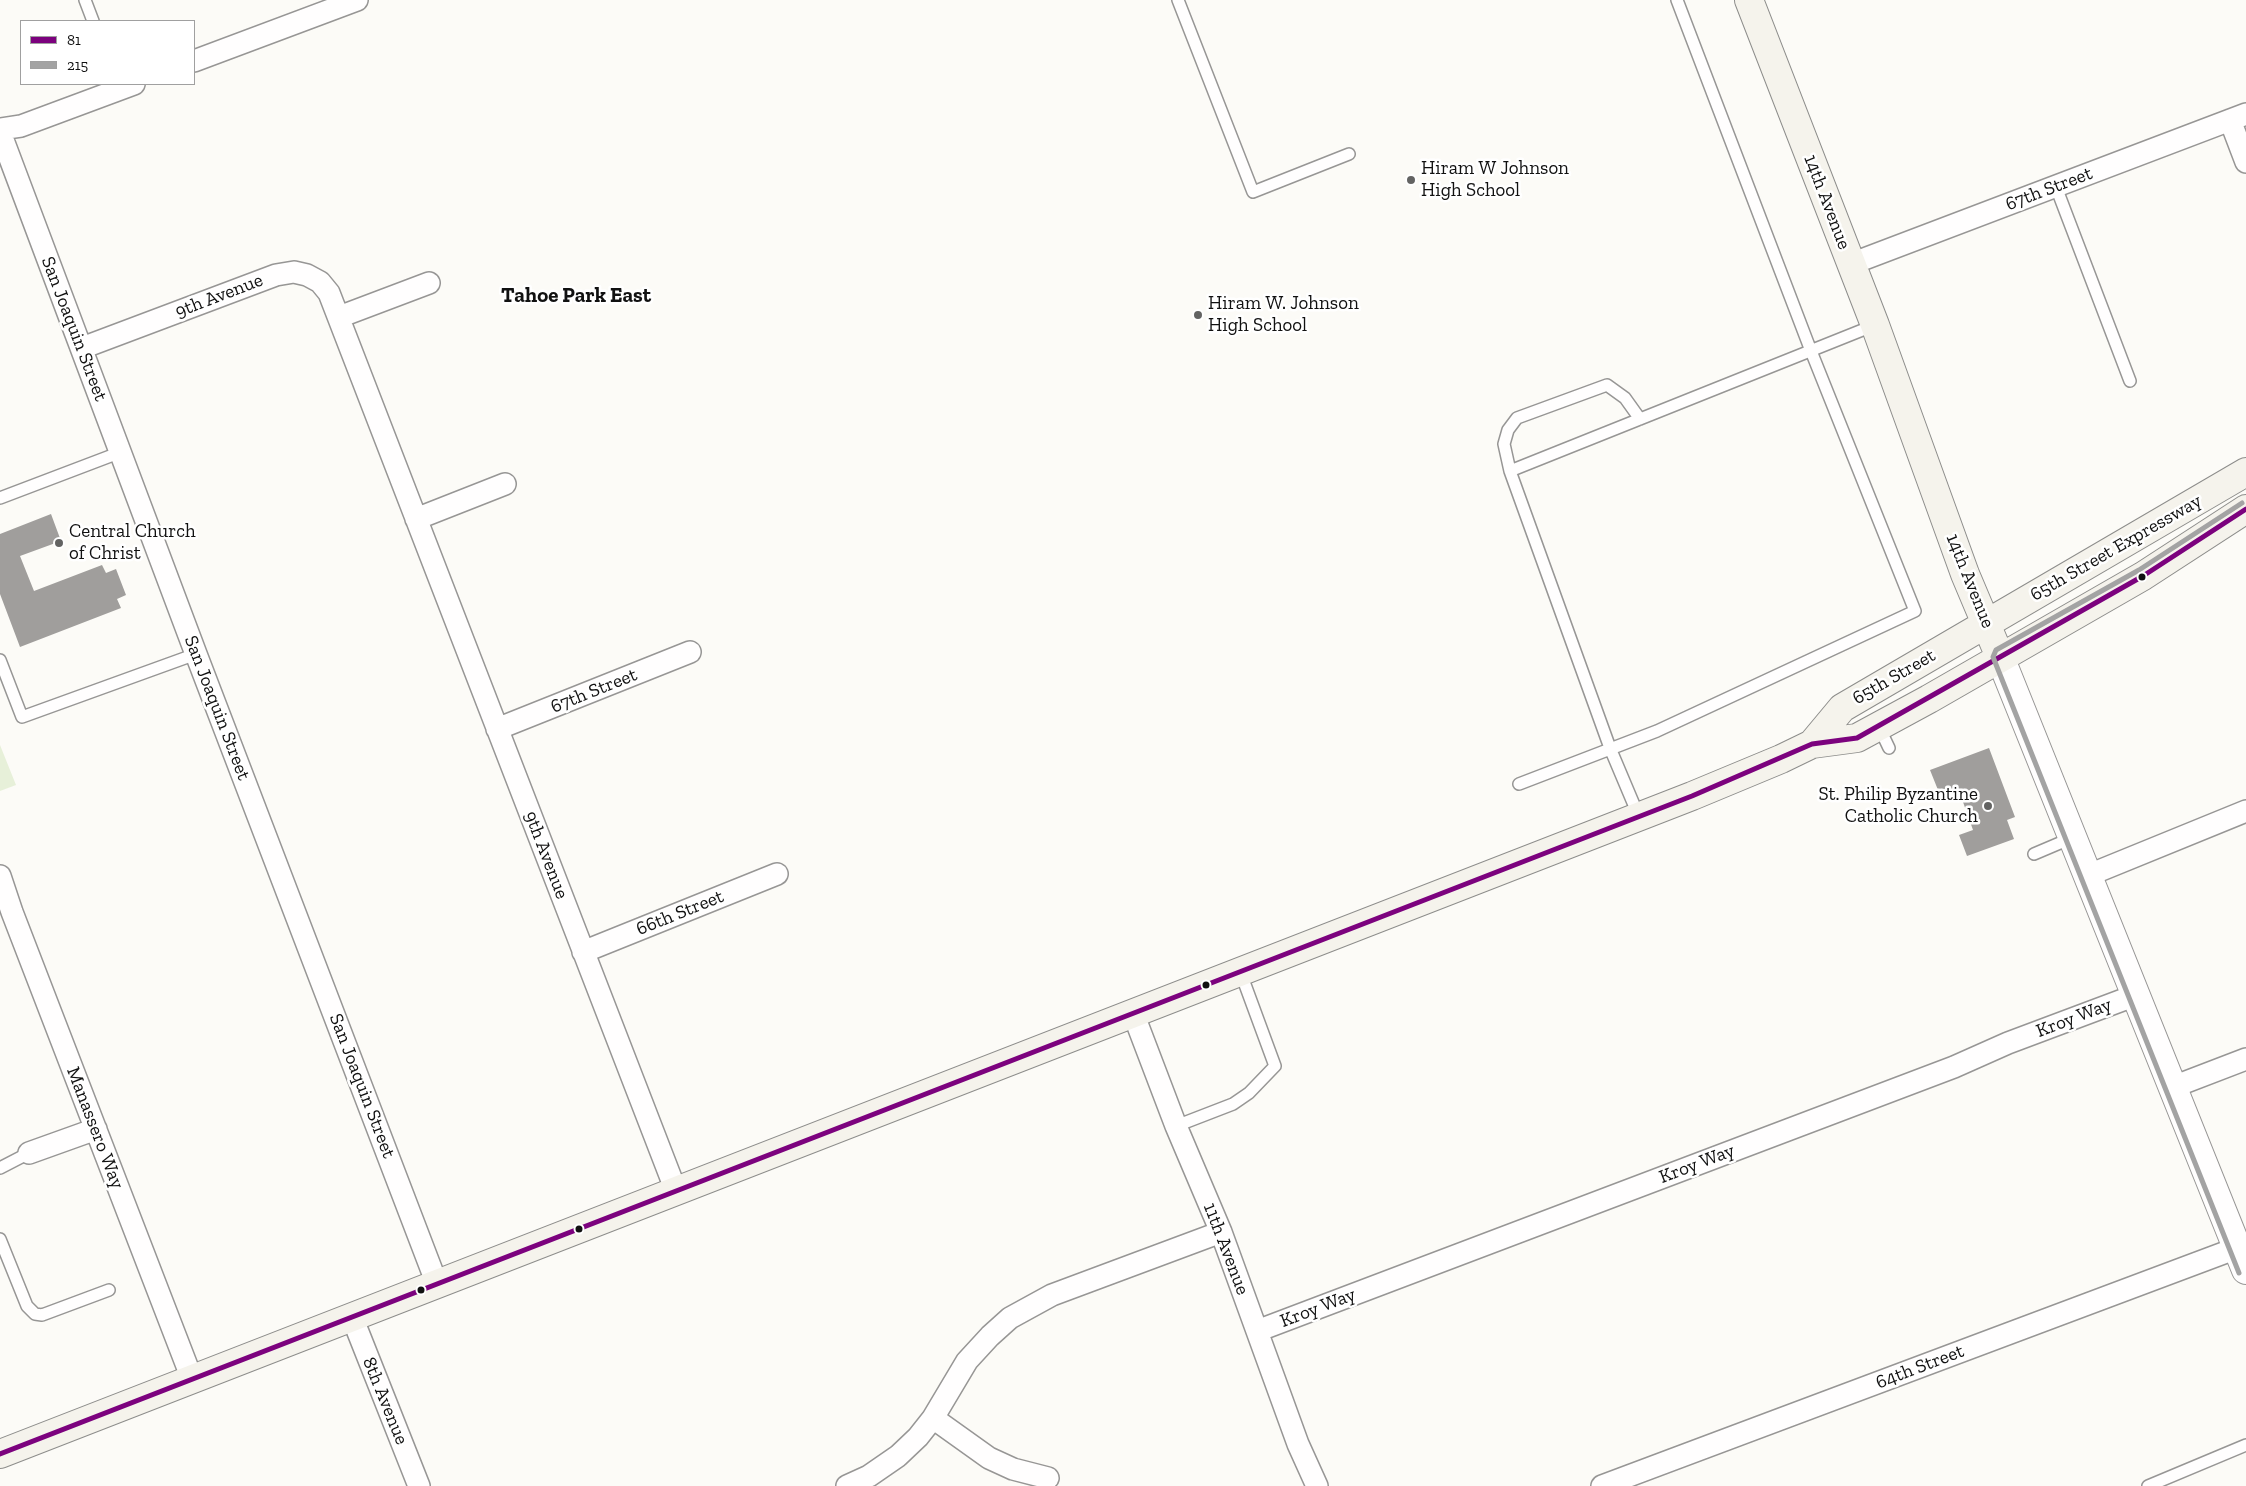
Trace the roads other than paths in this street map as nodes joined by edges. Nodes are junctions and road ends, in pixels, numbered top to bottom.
1 (85, 0) edge
2 (357, 0) edge
3 (1178, 0) edge
4 (1677, 0) edge
5 (1749, 0) edge
6 (93, 20) edge
7 (195, 61) edge
8 (123, 86) edge
9 (2238, 117) edge
10 (0, 130) edge
11 (1349, 154) dead end
12 (2246, 162) edge
13 (2056, 187) junction
14 (1851, 264) junction
15 (429, 283) dead end
16 (339, 317) junction
17 (1875, 325) junction
18 (82, 348) junction
19 (1811, 351) junction
20 (2130, 381) dead end
21 (1640, 419) junction
22 (121, 452) junction
23 (1510, 471) junction
24 (2246, 472) edge
25 (505, 484) dead end
26 (0, 498) edge
27 (2246, 509) edge
28 (416, 519) junction
29 (1987, 624) junction
30 (690, 652) dead end
31 (196, 654) junction
32 (2000, 657) junction
33 (0, 660) edge
34 (497, 729) junction
35 (1812, 744) junction
36 (1610, 748) junction
37 (1519, 784) dead end
38 (2246, 811) edge
39 (1637, 812) dead end
40 (2074, 837) junction
41 (2034, 854) dead end
42 (777, 874) dead end
43 (2089, 875) junction
44 (0, 876) edge
45 (6, 914) edge
46 (583, 952) junction
47 (1240, 971) junction
48 (2136, 995) junction
49 (1133, 1013) junction
50 (2246, 1058) edge
51 (2173, 1087) junction
52 (1176, 1126) junction
53 (96, 1129) junction
54 (29, 1153) joint
55 (0, 1168) edge
56 (676, 1191) junction
57 (1221, 1232) junction
58 (0, 1239) edge
59 (2242, 1258) edge
60 (438, 1284) junction
61 (109, 1290) dead end
62 (352, 1317) junction
63 (1257, 1331) junction
64 (192, 1379) junction
65 (933, 1418) junction
66 (2246, 1445) edge
67 (0, 1454) edge
68 (1048, 1478) dead end
69 (419, 1486) edge
70 (847, 1486) edge
71 (1317, 1486) edge
72 (1602, 1486) edge
73 (2148, 1486) edge

1 - 6 lane
2 - 7 street
3 - 11 lane
4 - 19 lane
5 - 14 main road, 14th Avenue
8 - 10 street
9 - 12 street
9 - 13 street, 67th Street
10 - 18 street, San Joaquin Street
13 - 14 street, 67th Street
13 - 20 lane
14 - 17 main road, 14th Avenue
15 - 16 street
16 - 18 street, 9th Avenue
16 - 28 street, 9th Avenue
17 - 19 lane
17 - 29 main road, 14th Avenue
18 - 22 street, San Joaquin Street
19 - 21 lane
19 - 36 lane
21 - 23 lane
21 - 23 lane
22 - 26 lane
22 - 31 street, San Joaquin Street
23 - 36 lane
24 - 29 main road, 65th Street Expressway
25 - 28 street
27 - 32 main road, 65th Street Expressway
28 - 34 street, 9th Avenue
29 - 32 main road, 14th Avenue
29 - 35 main road, 65th Street
30 - 34 street, 67th Street
31 - 33 lane
31 - 60 street, San Joaquin Street
32 - 35 main road, 65th Street
32 - 40 street, 14th Avenue
34 - 46 street, 9th Avenue
35 - 47 main road, 65th Street
36 - 37 lane
36 - 39 lane
38 - 43 street
40 - 41 lane
40 - 43 street, 14th Avenue
42 - 46 street, 66th Street
43 - 48 street, 14th Avenue
44 - 45 street, Manassero Way
45 - 53 street, Manassero Way
46 - 56 street, 9th Avenue
47 - 49 main road, 65th Street
47 - 52 lane
48 - 51 street, 14th Avenue
48 - 63 street, Kroy Way
49 - 52 street, 11th Avenue
49 - 56 main road, 65th Street
50 - 51 street
51 - 59 street, 14th Avenue
52 - 57 street, 11th Avenue
53 - 54 street
53 - 64 street, Manassero Way
54 - 55 lane
56 - 60 main road, 65th Street
57 - 63 street, 11th Avenue
57 - 65 street
58 - 61 lane
59 - 72 street, 64th Street
60 - 62 main road, 65th Street
62 - 64 main road, 65th Street
62 - 69 street, 8th Avenue
63 - 71 street, 11th Avenue
64 - 67 main road, 65th Street
65 - 68 street
65 - 70 street
66 - 73 lane

